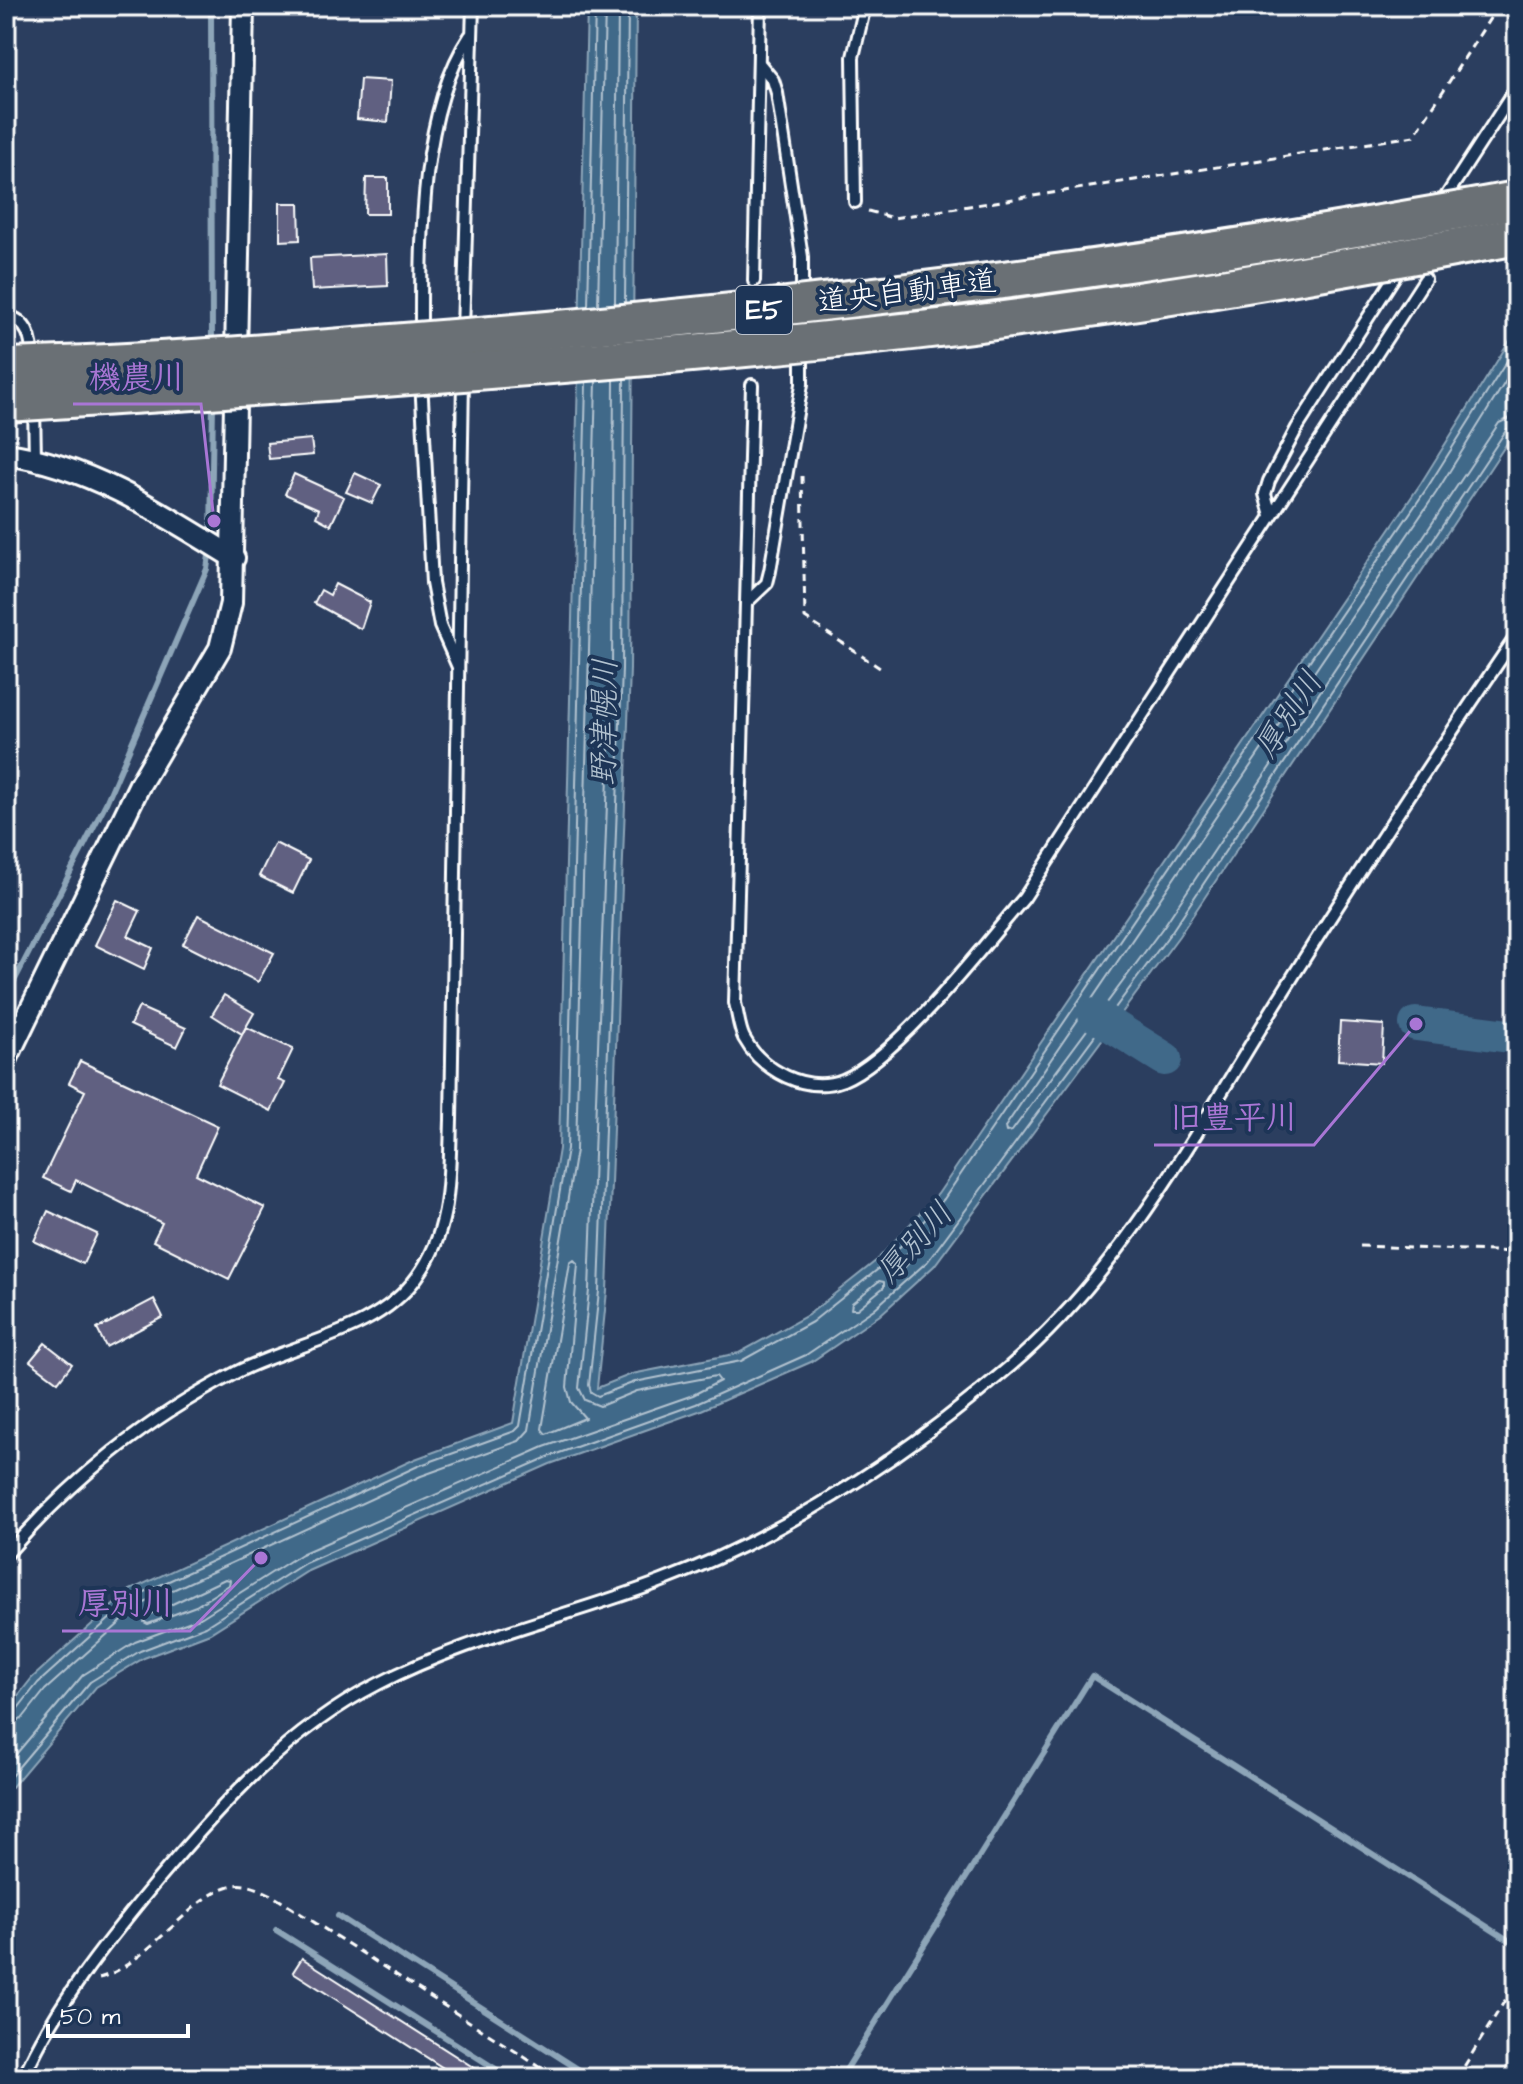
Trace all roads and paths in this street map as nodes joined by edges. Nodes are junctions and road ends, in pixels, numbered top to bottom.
1 (243, 6) edge
2 (473, 6) edge
3 (760, 6) edge
4 (865, 6) edge
5 (1498, 6) edge
6 (472, 33) junction
7 (759, 63) junction
8 (1517, 87) edge
9 (1517, 200) edge
10 (855, 202) joint
11 (1422, 233) dead end
12 (1517, 236) edge
13 (1413, 246) dead end
14 (1425, 279) dead end
15 (754, 281) dead end
16 (6, 316) edge
17 (421, 349) dead end
18 (421, 364) dead end
19 (6, 367) edge
20 (752, 385) dead end
21 (6, 403) edge
22 (6, 454) edge
23 (35, 459) junction
24 (802, 471) dead end
25 (1271, 515) junction
26 (227, 554) junction
27 (747, 602) junction
28 (1517, 635) edge
29 (883, 670) dead end
30 (461, 672) junction
31 (6, 1060) edge
32 (1360, 1246) dead end
33 (1517, 1252) edge
34 (6, 1555) edge
35 (79, 1977) junction
36 (1517, 1981) edge
37 (23, 2078) edge
38 (557, 2078) edge
39 (1457, 2078) edge

1 - 26 street
2 - 6 lane
3 - 7 lane
4 - 10 lane
5 - 10 path
6 - 17 lane
6 - 30 lane
7 - 15 lane
7 - 27 lane
8 - 11 lane
9 - 19 highway, 道央自動車道 / E5, bridge
12 - 21 highway, 道央自動車道 / E5, bridge
13 - 25 lane
14 - 25 lane
16 - 23 lane
18 - 30 lane
20 - 27 lane
22 - 23 street
23 - 26 street
24 - 29 path
25 - 27 lane
26 - 31 street
28 - 35 lane
30 - 34 lane
32 - 33 path
35 - 37 lane
35 - 38 path
36 - 39 path

